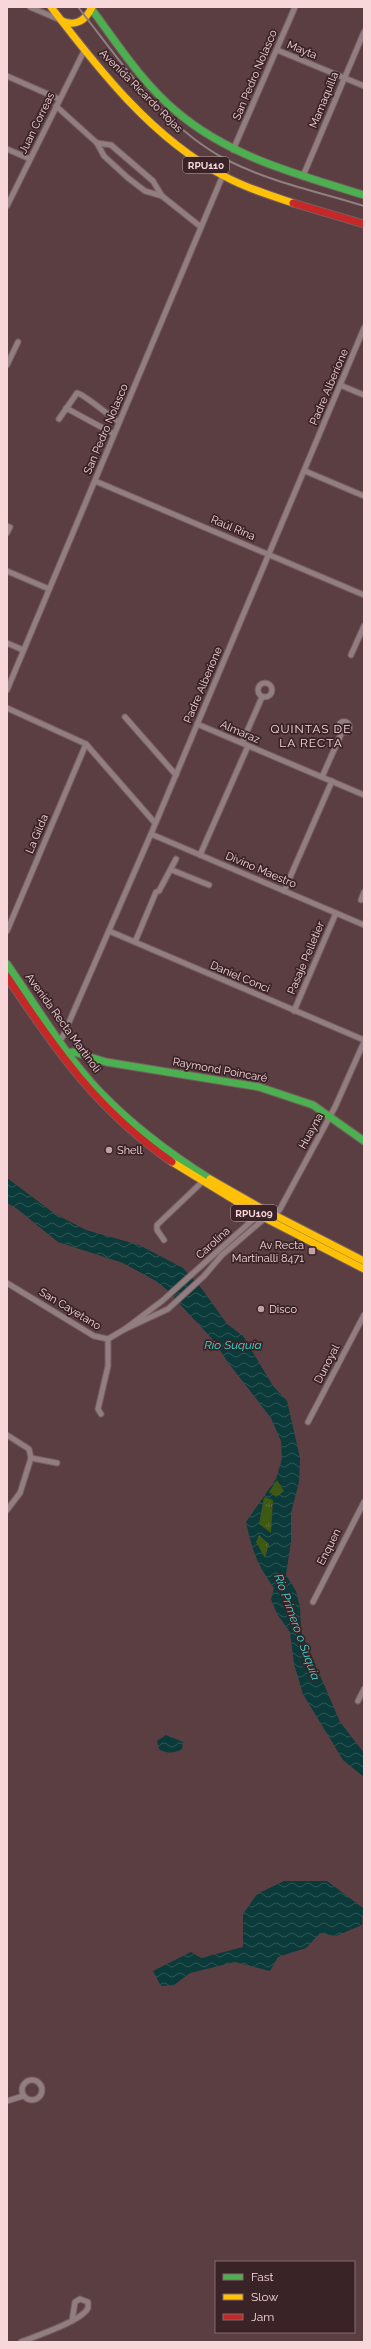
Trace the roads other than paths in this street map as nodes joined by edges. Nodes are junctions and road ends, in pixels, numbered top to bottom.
1 (30, 7) edge
2 (52, 7) edge
3 (295, 7) edge
4 (92, 8) edge
5 (62, 20) junction
6 (364, 32) edge
7 (85, 49) junction
8 (277, 50) junction
9 (7, 76) edge
10 (344, 78) junction
11 (364, 86) edge
12 (59, 99) junction
13 (56, 106) junction
14 (97, 142) junction
15 (7, 150) edge
16 (233, 150) junction
17 (30, 159) junction
18 (223, 175) junction
19 (304, 176) junction
20 (364, 195) edge
21 (162, 196) junction
22 (7, 206) edge
23 (364, 224) edge
24 (201, 227) junction
25 (364, 328) edge
26 (18, 342) dead end
27 (8, 361) edge
28 (340, 385) junction
29 (364, 395) edge
30 (66, 408) junction
31 (59, 419) dead end
32 (120, 422) junction
33 (114, 434) junction
34 (305, 471) junction
35 (95, 480) junction
36 (364, 496) edge
37 (7, 526) edge
38 (7, 534) edge
39 (268, 554) junction
40 (7, 571) edge
41 (49, 588) junction
42 (364, 595) edge
43 (364, 626) edge
44 (7, 643) edge
45 (23, 650) junction
46 (352, 655) dead end
47 (7, 690) edge
48 (262, 697) dead end
49 (7, 708) edge
50 (125, 717) dead end
51 (197, 724) junction
52 (342, 732) dead end
53 (242, 743) junction
54 (86, 744) junction
55 (248, 746) junction
56 (176, 775) junction
57 (322, 777) junction
58 (332, 781) junction
59 (364, 795) edge
60 (155, 823) junction
61 (151, 834) junction
62 (200, 855) junction
63 (176, 859) dead end
64 (172, 870) junction
65 (209, 885) dead end
66 (284, 891) junction
67 (364, 892) edge
68 (361, 900) dead end
69 (336, 913) junction
70 (364, 925) edge
71 (7, 931) edge
72 (109, 931) junction
73 (135, 942) junction
74 (7, 964) edge
75 (7, 977) edge
76 (294, 1011) junction
77 (364, 1041) edge
78 (57, 1044) junction
79 (64, 1054) junction
80 (331, 1116) junction
81 (364, 1141) edge
82 (201, 1183) junction
83 (256, 1205) junction
84 (266, 1216) junction
85 (164, 1240) dead end
86 (364, 1261) edge
87 (364, 1270) edge
88 (7, 1283) edge
89 (152, 1310) junction
90 (364, 1315) edge
91 (157, 1316) junction
92 (125, 1329) junction
93 (108, 1339) junction
94 (101, 1414) dead end
95 (308, 1422) dead end
96 (7, 1435) edge
97 (31, 1458) junction
98 (57, 1463) dead end
99 (364, 1502) edge
100 (7, 1510) edge
101 (313, 1602) dead end
102 (364, 1689) edge
103 (358, 1701) dead end
104 (23, 2096) junction
105 (7, 2100) edge
106 (72, 2320) dead end
107 (21, 2342) edge

1 - 5 street
2 - 5 main road, Avenida Ricardo Rojas
3 - 8 street, San Pedro Nolasco
4 - 5 main road
4 - 16 main road, Avenida Ricardo Rojas / RPU110
5 - 7 main road, Avenida Ricardo Rojas / RPU110
6 - 10 street, Mamaquilla
7 - 12 street, Juan Correas
7 - 18 main road, Avenida Ricardo Rojas / RPU110
8 - 10 street, Mayta
8 - 16 street, San Pedro Nolasco
9 - 12 street
10 - 11 street, Mayta
10 - 19 street, Mamaquilla
12 - 13 street, Juan Correas
13 - 14 street
13 - 17 street, Juan Correas
14 - 21 street
14 - 21 street
15 - 17 street
16 - 19 main road, Avenida Ricardo Rojas / RPU110
17 - 22 street, Juan Correas
18 - 23 main road, Avenida Ricardo Rojas / RPU110
18 - 24 street, San Pedro Nolasco
19 - 20 main road, Avenida Ricardo Rojas / RPU110
21 - 24 street
24 - 32 street, San Pedro Nolasco
25 - 28 street, Padre Alberione
26 - 27 street
28 - 29 street
28 - 34 street, Padre Alberione
30 - 31 street
30 - 32 street
30 - 33 street
32 - 33 street, San Pedro Nolasco
33 - 35 street, San Pedro Nolasco
34 - 36 street
34 - 39 street, Padre Alberione
35 - 39 street, Raúl Rina
35 - 41 street, San Pedro Nolasco
37 - 38 street
39 - 42 street, Raúl Rina
39 - 51 street, Padre Alberione
40 - 41 street
41 - 45 street, San Pedro Nolasco
43 - 46 street
44 - 45 street
45 - 47 street, San Pedro Nolasco
48 - 53 street
49 - 54 street
50 - 56 street
51 - 53 street, Almaraz
51 - 56 street, Padre Alberione
52 - 57 street
53 - 55 street, Almaraz
54 - 60 street
54 - 71 street, La Gilda
55 - 57 street, Almaraz
55 - 62 street
56 - 60 street, Padre Alberione
57 - 58 street, Almaraz
58 - 59 street, Almaraz
58 - 66 street
60 - 61 street, Padre Alberione
61 - 62 street, Divino Maestro
61 - 72 street, Padre Alberione
62 - 66 street, Divino Maestro
63 - 64 street
64 - 65 street
64 - 73 street
66 - 69 street, Divino Maestro
67 - 68 street
69 - 70 street, Divino Maestro
69 - 76 street, Pasaje Pelletier
72 - 73 street, Daniel Conci
72 - 78 street, Padre Alberione
73 - 76 street, Daniel Conci
74 - 78 main road, Avenida Recta Martinoli / RPU109
75 - 78 main road, Avenida Recta Martinoli / RPU109
76 - 77 street, Daniel Conci
77 - 80 street, Huayna
78 - 79 main road, Avenida Recta Martinoli / RPU109
79 - 80 main road, Raymond Poincaré
79 - 82 main road, Avenida Recta Martinoli / RPU109
79 - 83 main road, Avenida Recta Martinoli / RPU109
80 - 81 main road, Raymond Poincaré
80 - 84 street, Huayna
82 - 84 main road, Avenida Recta Martinoli / RPU109
82 - 85 street
83 - 84 main road, Avenida Recta Martinoli / RPU109
83 - 84 street
84 - 86 main road, Avenida Recta Martinoli / RPU109
84 - 87 main road, Avenida Recta Martinoli / RPU109
84 - 89 street, Carolina
84 - 91 street, Carolina
88 - 93 street, San Cayetano
89 - 91 street
89 - 92 street
90 - 95 street, Dunoyal
91 - 92 street
92 - 93 street, San Cayetano
93 - 94 street
96 - 97 street
97 - 98 street
97 - 100 street
99 - 101 street, Enquen
102 - 103 street
104 - 104 street
104 - 105 street
106 - 107 street

